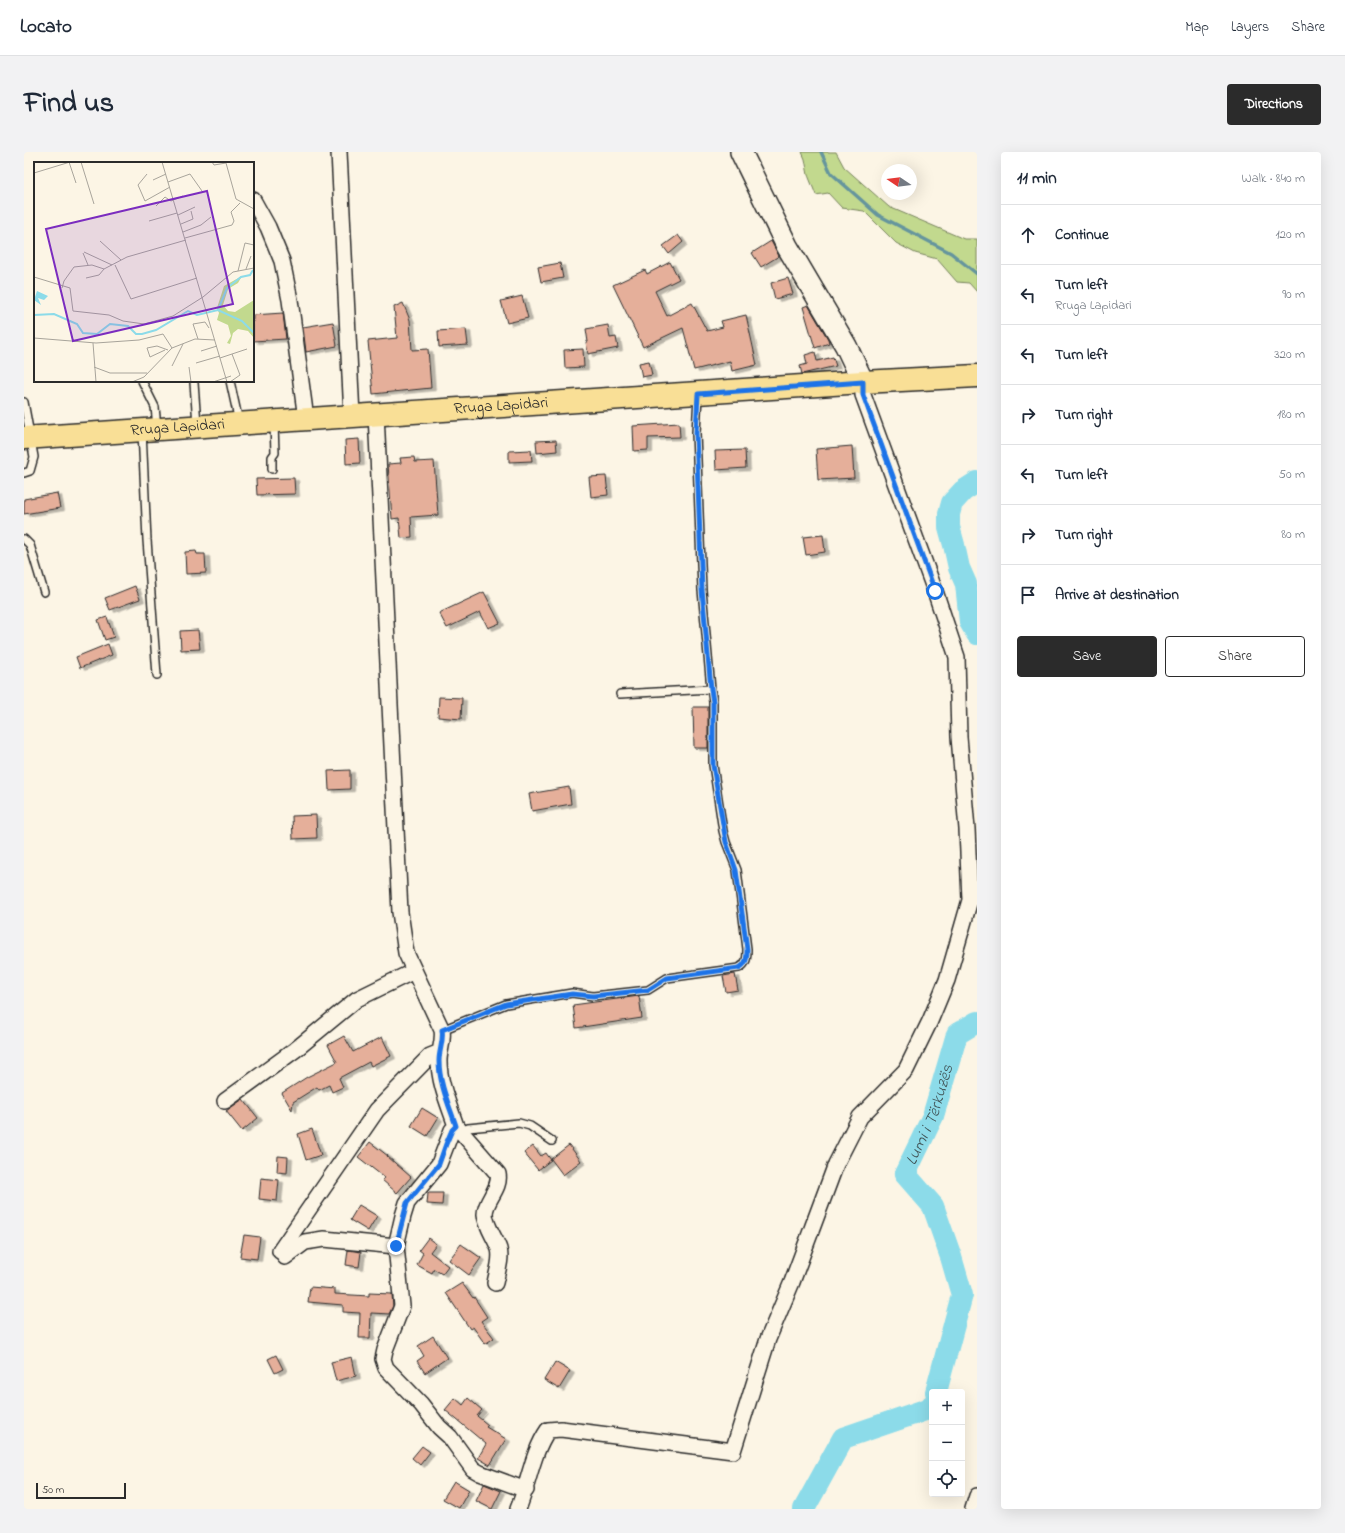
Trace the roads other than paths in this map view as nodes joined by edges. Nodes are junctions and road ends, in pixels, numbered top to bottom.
1 (339, 152) edge
2 (742, 152) edge
3 (254, 202) edge
4 (977, 376) edge
5 (143, 382) edge
6 (230, 382) edge
7 (863, 382) junction
8 (194, 383) dead end
9 (698, 394) junction
10 (24, 402) edge
11 (376, 414) junction
12 (352, 416) junction
13 (306, 419) junction
14 (274, 421) junction
15 (239, 424) junction
16 (197, 427) junction
17 (150, 430) junction
18 (27, 438) edge
19 (272, 468) dead end
20 (24, 474) edge
21 (24, 539) edge
22 (44, 592) dead end
23 (157, 675) dead end
24 (711, 689) junction
25 (620, 694) dead end
26 (414, 971) junction
27 (442, 1030) junction
28 (440, 1052) junction
29 (225, 1101) dead end
30 (459, 1129) junction
31 (552, 1141) dead end
32 (396, 1246) junction
33 (495, 1282) dead end
34 (526, 1490) junction
35 (977, 1496) edge
36 (518, 1509) edge
37 (972, 1509) edge

1 - 12 street
2 - 7 street
3 - 13 street
4 - 7 main road, Rruga Lapidari
5 - 17 lane
6 - 15 lane
7 - 9 main road, Rruga Lapidari
7 - 34 street
8 - 16 lane
9 - 11 main road, Rruga Lapidari
9 - 24 lane
10 - 18 lane
11 - 12 main road, Rruga Lapidari
11 - 26 street
12 - 13 main road, Rruga Lapidari
13 - 14 main road, Rruga Lapidari
14 - 15 main road, Rruga Lapidari
14 - 19 lane
15 - 16 main road, Rruga Lapidari
16 - 17 main road, Rruga Lapidari
17 - 18 main road, Rruga Lapidari
17 - 23 lane
18 - 20 lane
21 - 22 lane
24 - 25 lane
24 - 27 lane
26 - 27 street
26 - 29 street
27 - 28 street
28 - 30 street
28 - 32 street
30 - 31 lane
30 - 32 street
30 - 33 street
32 - 34 street
34 - 36 street
35 - 37 street

